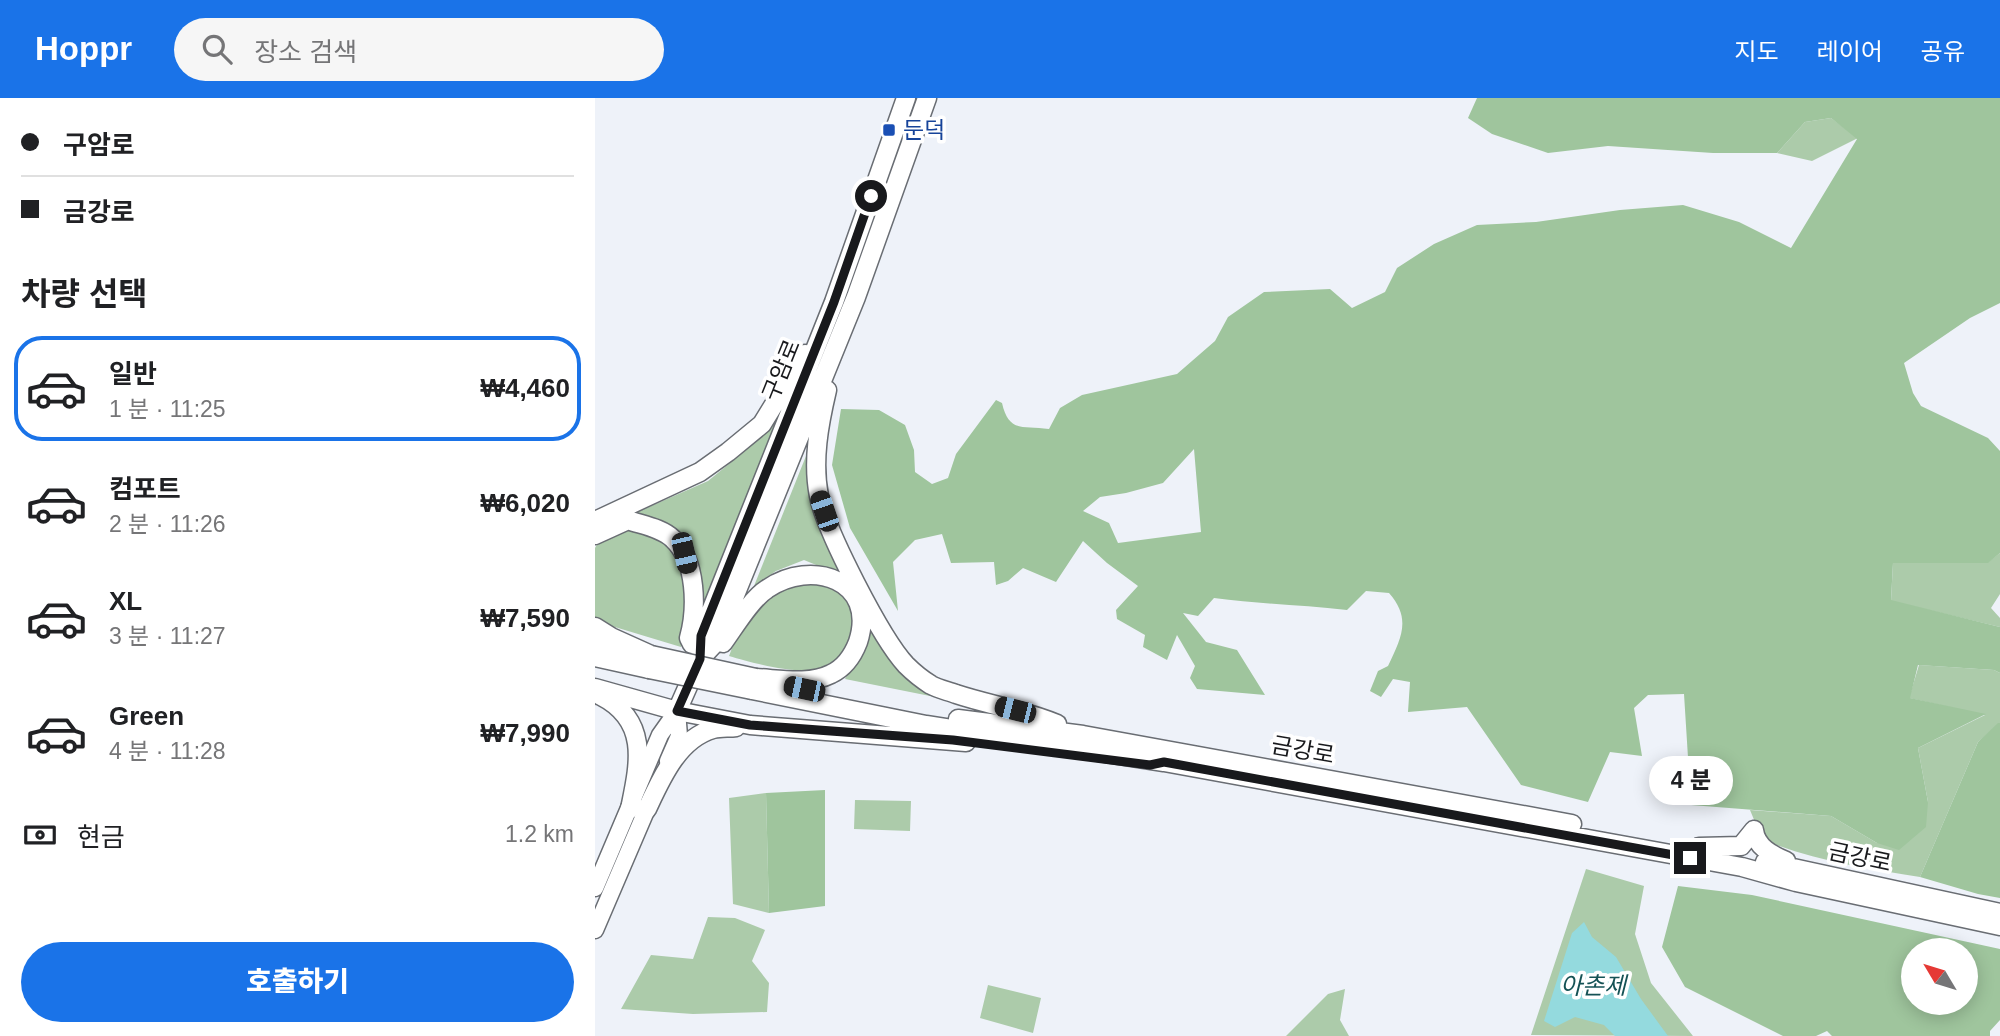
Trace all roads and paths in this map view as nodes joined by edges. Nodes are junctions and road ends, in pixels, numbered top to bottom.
1 (906, 98) edge
2 (927, 98) edge
3 (838, 293) junction
4 (856, 297) junction
5 (595, 521) edge
6 (595, 535) edge
7 (595, 627) edge
8 (595, 645) edge
9 (595, 657) edge
10 (700, 659) junction
11 (650, 662) junction
12 (754, 684) junction
13 (595, 688) edge
14 (595, 694) edge
15 (677, 711) junction
16 (750, 725) junction
17 (1083, 735) junction
18 (1164, 762) junction
19 (639, 809) junction
20 (1699, 847) junction
21 (1809, 871) junction
22 (595, 888) edge
23 (1997, 923) edge
24 (595, 930) edge

1 - 3 highway, 구암로
2 - 4 highway, 구암로
3 - 5 highway
3 - 10 highway, 구암로
4 - 10 highway, 구암로
4 - 17 highway
6 - 10 highway
7 - 11 highway
8 - 11 highway, 금강로
9 - 11 highway, 금강로
10 - 12 highway
10 - 15 highway, 구암로
11 - 12 highway, 금강로, bridge
12 - 17 highway, 금강로
12 - 18 highway, 금강로
13 - 15 highway
14 - 19 highway
15 - 16 highway
15 - 19 main road, 구암로
16 - 18 highway
16 - 19 highway
17 - 20 highway, 금강로
18 - 23 highway, 금강로
19 - 22 main road, 구암로
19 - 24 main road, 구암로
20 - 21 highway, 금강로
20 - 21 highway
21 - 23 highway, 금강로

